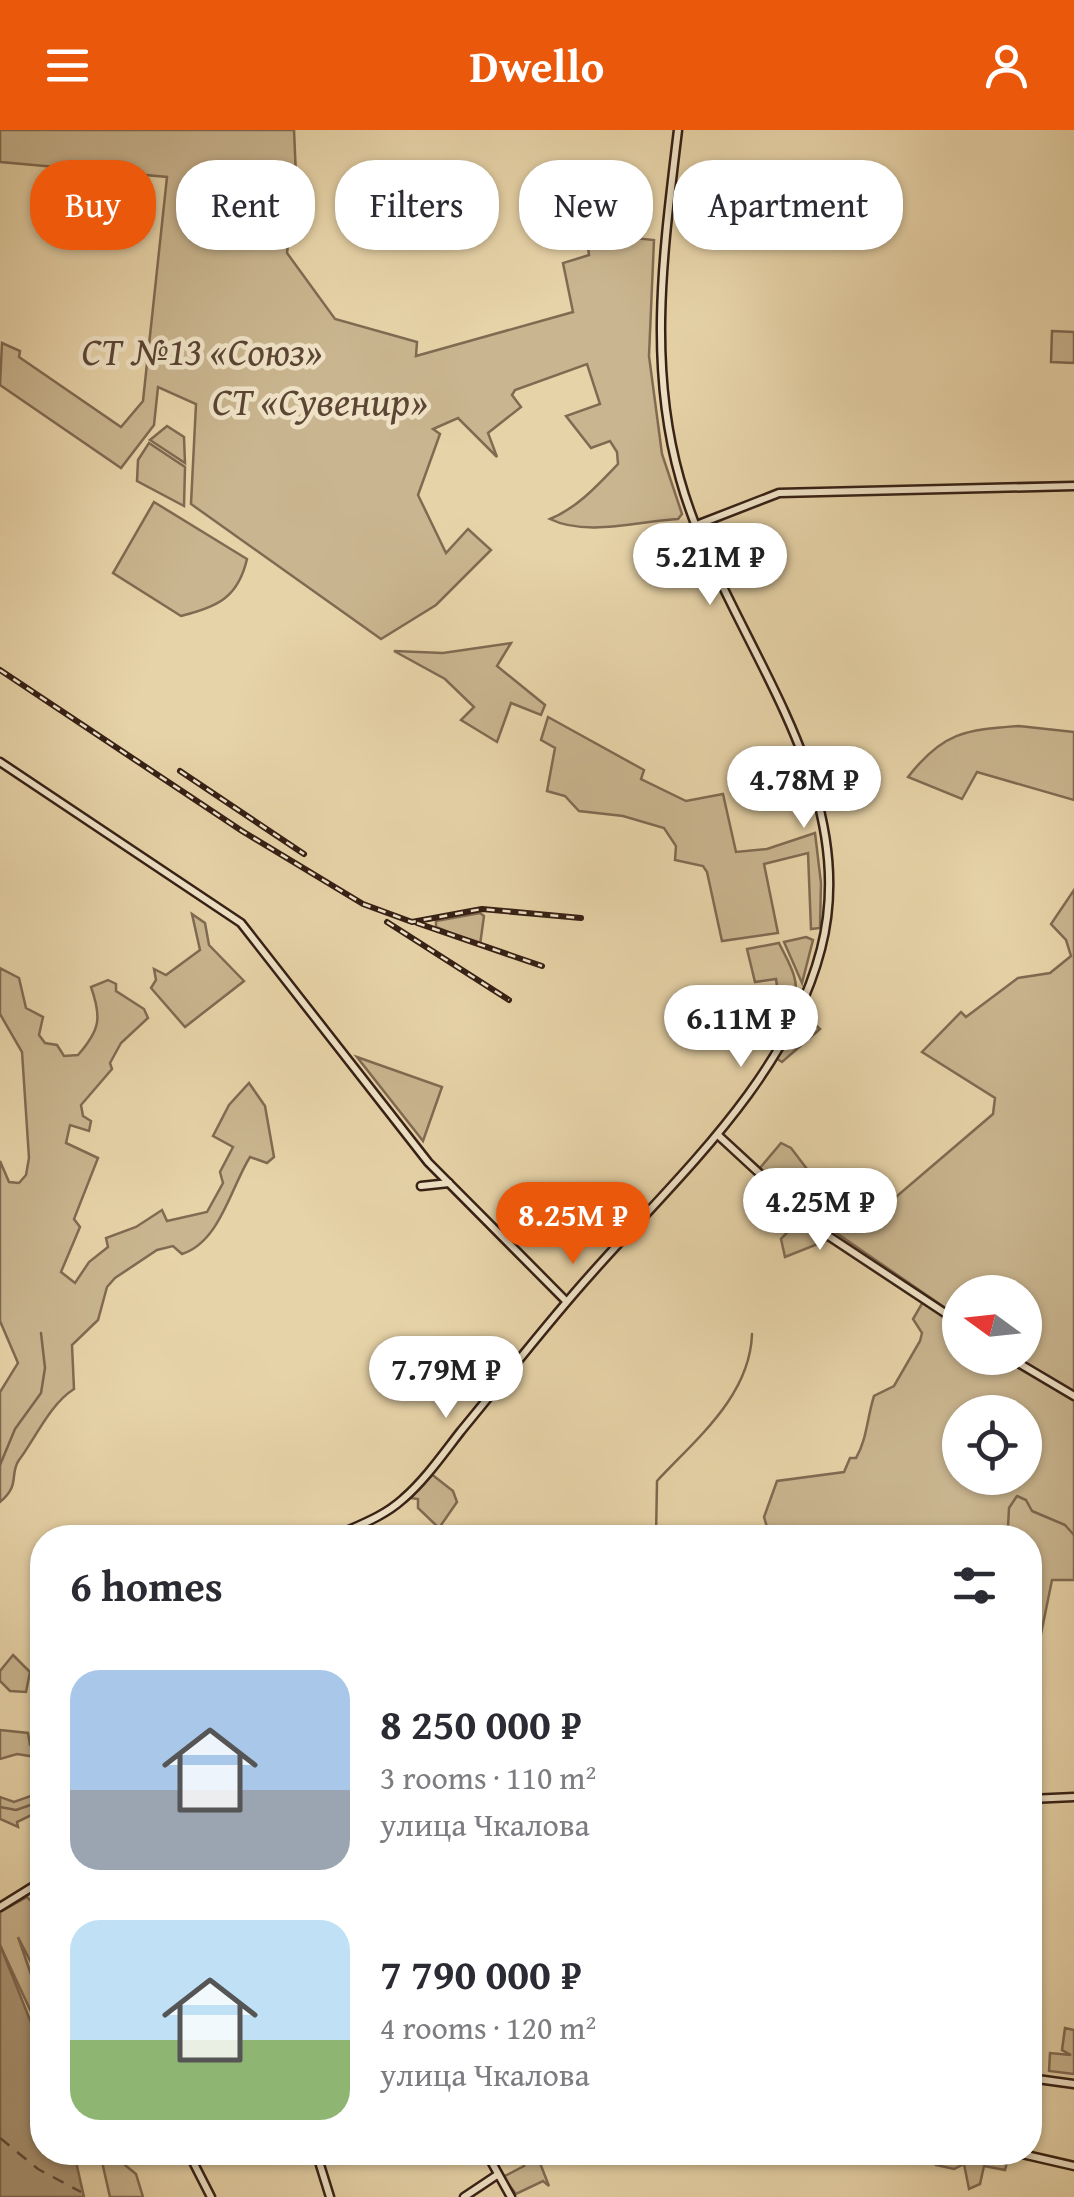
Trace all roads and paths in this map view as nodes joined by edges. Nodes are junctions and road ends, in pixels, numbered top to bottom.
1 (678, 130) edge
2 (1074, 486) edge
3 (694, 526) junction
4 (0, 762) edge
5 (719, 1136) junction
6 (449, 1183) junction
7 (421, 1186) dead end
8 (566, 1302) junction
9 (942, 1311) edge
10 (1039, 1375) edge
11 (1074, 1396) edge
12 (357, 1525) edge
13 (1074, 1797) edge
14 (1042, 1798) edge
15 (30, 1889) edge
16 (0, 1906) edge
17 (1042, 2080) edge
18 (1074, 2084) edge
19 (1042, 2159) edge
20 (195, 2165) edge
21 (320, 2165) edge
22 (492, 2165) edge
23 (1074, 2166) edge
24 (496, 2175) junction
25 (211, 2197) edge
26 (330, 2197) edge
27 (464, 2197) edge
28 (511, 2197) edge

1 - 3 street
2 - 3 street
3 - 5 street
4 - 6 street
5 - 8 street
5 - 9 street
6 - 7 street
6 - 8 street
8 - 12 street
10 - 11 street
13 - 14 street
15 - 16 street
17 - 18 street
19 - 23 street
20 - 25 street
21 - 26 street
22 - 24 street
24 - 27 street
24 - 28 street

